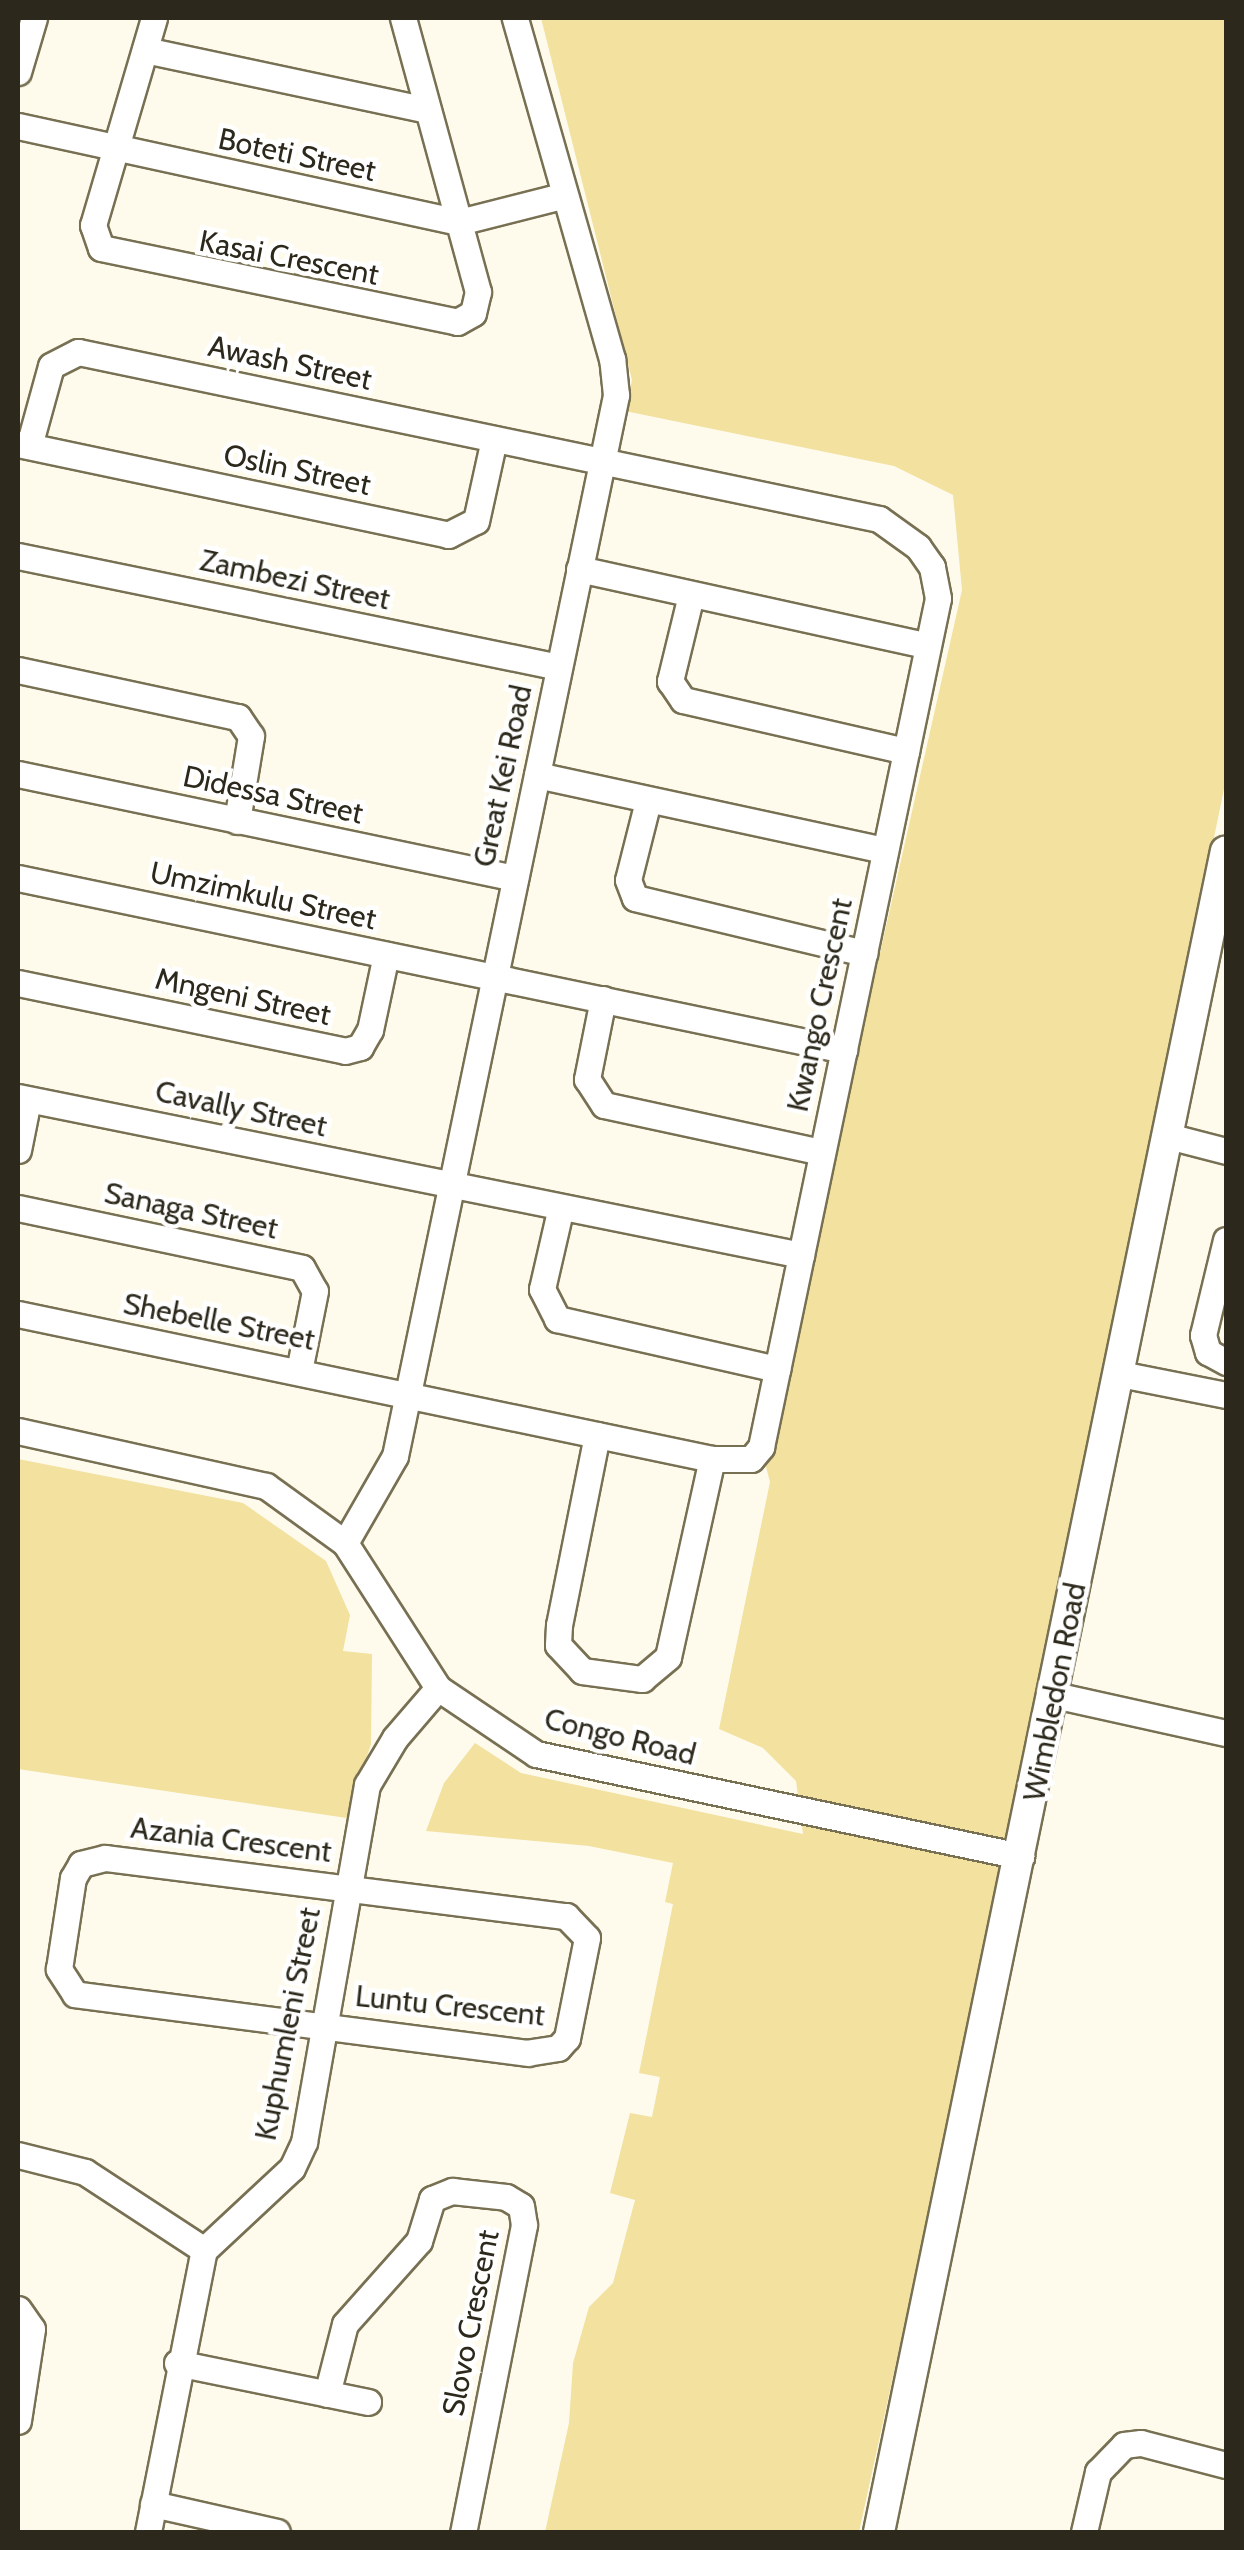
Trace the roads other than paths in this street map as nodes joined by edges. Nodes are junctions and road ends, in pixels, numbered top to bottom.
1 (31, 18) edge
2 (154, 18) edge
3 (402, 18) edge
4 (516, 18) edge
5 (145, 50) junction
6 (18, 72) edge
7 (427, 110) junction
8 (18, 126) edge
9 (115, 149) junction
10 (562, 196) junction
11 (459, 222) junction
12 (494, 439) junction
13 (23, 445) edge
14 (602, 462) junction
15 (18, 556) edge
16 (579, 569) junction
17 (690, 594) junction
18 (928, 646) junction
19 (559, 667) junction
20 (18, 670) edge
21 (906, 750) junction
22 (18, 774) edge
23 (537, 775) junction
24 (648, 801) junction
25 (237, 821) junction
26 (885, 850) junction
27 (1226, 850) edge
28 (18, 878) edge
29 (515, 878) junction
30 (864, 953) junction
31 (386, 955) junction
32 (495, 977) junction
33 (18, 983) edge
34 (602, 1000) junction
35 (844, 1050) junction
36 (23, 1098) edge
37 (1168, 1136) junction
38 (18, 1150) edge
39 (1226, 1151) edge
40 (822, 1152) junction
41 (451, 1188) junction
42 (18, 1208) edge
43 (560, 1211) junction
44 (1226, 1240) edge
45 (801, 1255) junction
46 (18, 1314) edge
47 (1226, 1362) edge
48 (777, 1369) junction
49 (299, 1371) junction
50 (1120, 1374) junction
51 (408, 1393) junction
52 (1226, 1395) edge
53 (18, 1431) edge
54 (597, 1435) junction
55 (712, 1459) junction
56 (345, 1543) junction
57 (438, 1688) junction
58 (1054, 1695) junction
59 (1226, 1733) edge
60 (1022, 1856) junction
61 (346, 1886) junction
62 (325, 2025) junction
63 (18, 2155) edge
64 (204, 2250) junction
65 (18, 2309) edge
66 (176, 2362) junction
67 (327, 2394) junction
68 (368, 2402) dead end
69 (18, 2421) edge
70 (1226, 2465) edge
71 (152, 2504) junction
72 (148, 2532) edge
73 (277, 2532) edge
74 (463, 2532) edge
75 (879, 2532) edge
76 (1084, 2532) edge

1 - 6 street
2 - 5 street
3 - 7 street
4 - 10 street, Great Kei Road
5 - 7 street
5 - 9 street
7 - 11 street
8 - 9 street, Boteti Street
9 - 11 street, Boteti Street
9 - 11 street, Kasai Crescent
10 - 11 street, Boteti Street
10 - 14 street, Great Kei Road
12 - 13 street, Awash Street
12 - 13 street, Oslin Street
12 - 14 street, Awash Street
14 - 16 street, Great Kei Road
14 - 18 street, Kwango Crescent
15 - 19 street, Zambezi Street
16 - 17 street
16 - 19 street, Great Kei Road
17 - 18 street
17 - 21 street
18 - 21 street, Kwango Crescent
19 - 23 street, Great Kei Road
20 - 25 street
21 - 26 street, Kwango Crescent
22 - 25 street, Didessa Street
23 - 24 street
23 - 29 street, Great Kei Road
24 - 26 street
24 - 30 street
25 - 29 street, Didessa Street
26 - 30 street, Kwango Crescent
27 - 37 main road, Wimbledon Road
28 - 31 street, Umzimkulu Street
29 - 32 street, Great Kei Road
30 - 35 street, Kwango Crescent
31 - 32 street, Umzimkulu Street
31 - 33 street, Mngeni Street
32 - 34 street, Umzimkulu Street
32 - 41 street, Great Kei Road
34 - 35 street, Umzimkulu Street
34 - 40 street
35 - 40 street, Kwango Crescent
36 - 38 street
36 - 41 street, Cavally Street
37 - 39 street
37 - 50 main road, Wimbledon Road
40 - 45 street, Kwango Crescent
41 - 43 street, Cavally Street
41 - 51 street, Great Kei Road
42 - 49 street, Sanaga Street
43 - 45 street, Cavally Street
43 - 48 street
44 - 47 street
45 - 48 street, Kwango Crescent
46 - 49 street, Shebelle Street
48 - 55 street, Kwango Crescent
49 - 51 street, Shebelle Street
50 - 52 street
50 - 58 main road, Wimbledon Road
51 - 54 street, Kwango Crescent
51 - 56 street, Great Kei Road
53 - 56 street, Congo Road
54 - 55 street, Kwango Crescent
54 - 55 street
56 - 57 street, Congo Road
57 - 60 street, Congo Road
57 - 61 street, Kuphumleni Street
58 - 59 street
58 - 60 main road, Wimbledon Road
60 - 75 main road, Wimbledon Road
61 - 62 street, Kuphumleni Street
61 - 62 street, Luntu Crescent
61 - 62 street, Azania Crescent
62 - 64 street, Kuphumleni Street
63 - 64 street
64 - 66 street
65 - 69 street
66 - 67 street
66 - 71 street
67 - 68 street
67 - 74 street, Slovo Crescent
70 - 76 street
71 - 72 street
71 - 73 street

